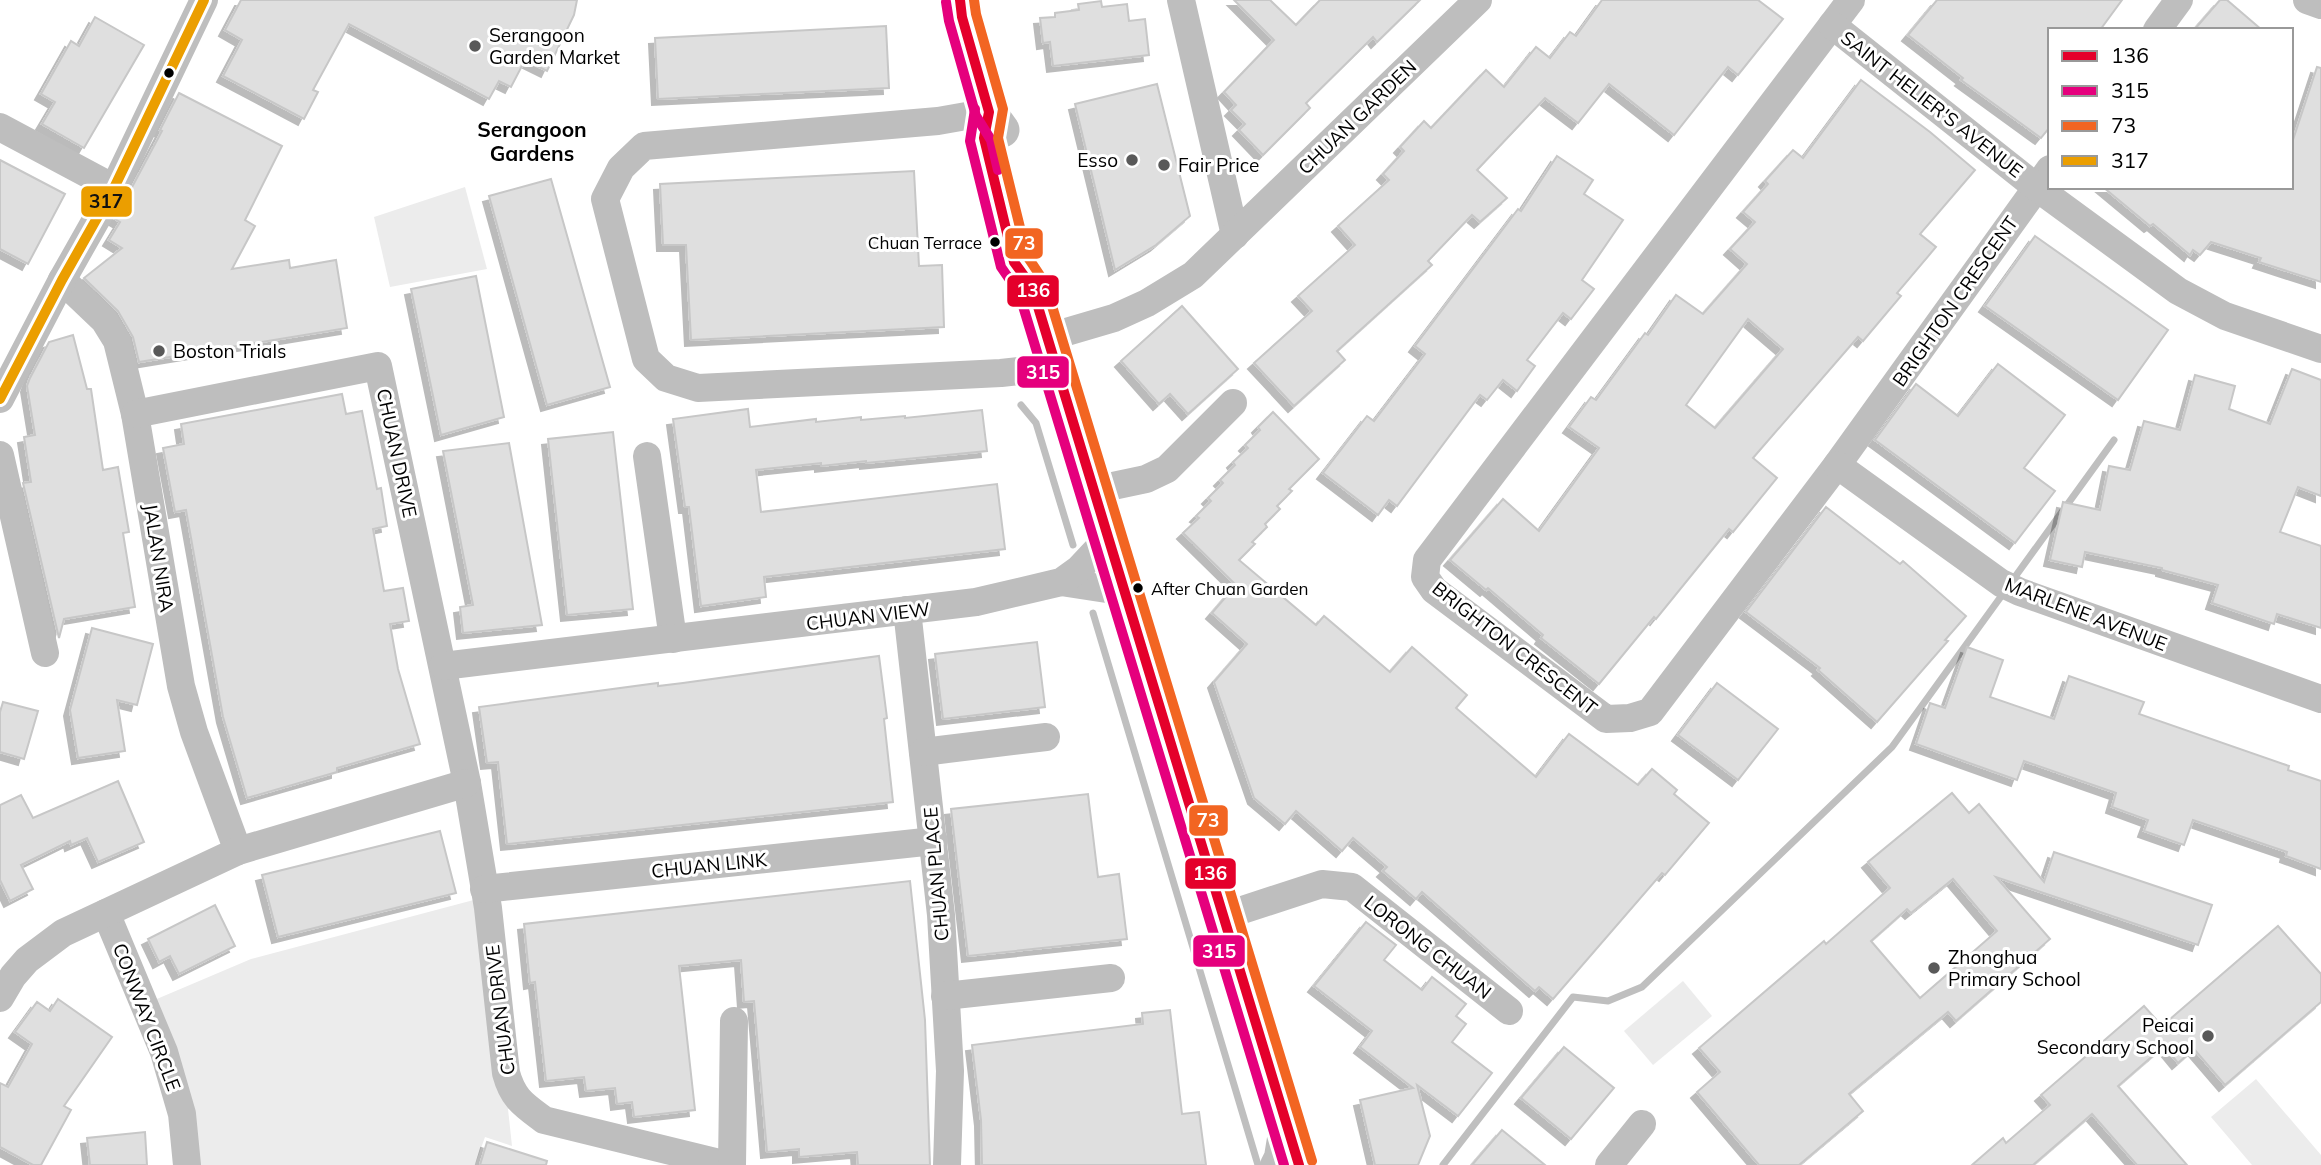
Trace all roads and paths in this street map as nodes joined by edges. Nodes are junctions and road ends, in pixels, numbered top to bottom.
1 (204, 0) edge
2 (960, 0) edge
3 (1181, 0) edge
4 (1478, 0) edge
5 (1851, 0) edge
6 (2179, 0) edge
7 (2306, 0) edge
8 (2321, 5) edge
9 (1832, 25) junction
10 (2158, 28) edge
11 (989, 112) junction
12 (0, 127) edge
13 (2043, 178) edge
14 (114, 188) junction
15 (2056, 189) edge
16 (1235, 234) junction
17 (62, 279) junction
18 (2321, 349) edge
19 (1051, 352) junction
20 (0, 399) edge
21 (1233, 403) dead end
22 (135, 414) junction
23 (0, 455) edge
24 (648, 456) dead end
25 (1837, 466) junction
26 (1094, 490) junction
27 (1109, 537) junction
28 (1061, 582) junction
29 (1126, 592) junction
30 (907, 610) junction
31 (673, 639) junction
32 (45, 653) dead end
33 (443, 666) junction
34 (2321, 699) edge
35 (1046, 737) dead end
36 (923, 752) junction
37 (467, 783) junction
38 (934, 841) junction
39 (238, 851) junction
40 (484, 889) junction
41 (106, 913) junction
42 (1224, 916) junction
43 (1111, 978) dead end
44 (945, 996) junction
45 (0, 998) edge
46 (1510, 1011) dead end
47 (734, 1021) dead end
48 (1285, 1114) junction
49 (1642, 1124) dead end
50 (187, 1165) edge
51 (730, 1165) edge
52 (947, 1165) edge
53 (1274, 1165) edge
54 (1299, 1165) edge
55 (1609, 1165) edge

1 - 14 street
2 - 11 street
3 - 16 street
4 - 16 street, CHUAN GARDEN
5 - 9 street, BRIGHTON CRESCENT
6 - 10 street
7 - 8 street
9 - 13 street, SAINT HELIER'S AVENUE
9 - 25 street, BRIGHTON CRESCENT
11 - 19 street
11 - 19 street
12 - 14 street
13 - 25 street, BRIGHTON CRESCENT
14 - 17 street
15 - 18 street, SAINT HELIER'S AVENUE
16 - 19 street, CHUAN GARDEN
17 - 20 street
17 - 22 street, JALAN NIRA
19 - 26 street
21 - 26 street
22 - 33 street, CHUAN DRIVE
22 - 39 street, JALAN NIRA
23 - 32 street
24 - 31 street
25 - 34 street, MARLENE AVENUE
26 - 27 street
27 - 28 street, CHUAN VIEW
27 - 29 street
28 - 29 street, CHUAN VIEW
28 - 30 street, CHUAN VIEW
29 - 42 street
30 - 31 street, CHUAN VIEW
30 - 36 street, CHUAN PLACE
31 - 33 street, CHUAN VIEW
33 - 37 street, CHUAN DRIVE
35 - 36 street
36 - 38 street, CHUAN PLACE
37 - 39 street
37 - 40 street, CHUAN DRIVE
38 - 40 street, CHUAN LINK
38 - 44 street, CHUAN PLACE
39 - 41 street
40 - 51 street, CHUAN DRIVE
41 - 45 street
41 - 50 street, CONWAY CIRCLE
42 - 46 street, LORONG CHUAN
42 - 48 street
43 - 44 street
44 - 52 street, CHUAN PLACE
47 - 51 street, CHUAN DRIVE
48 - 53 street
48 - 54 street
49 - 55 street

